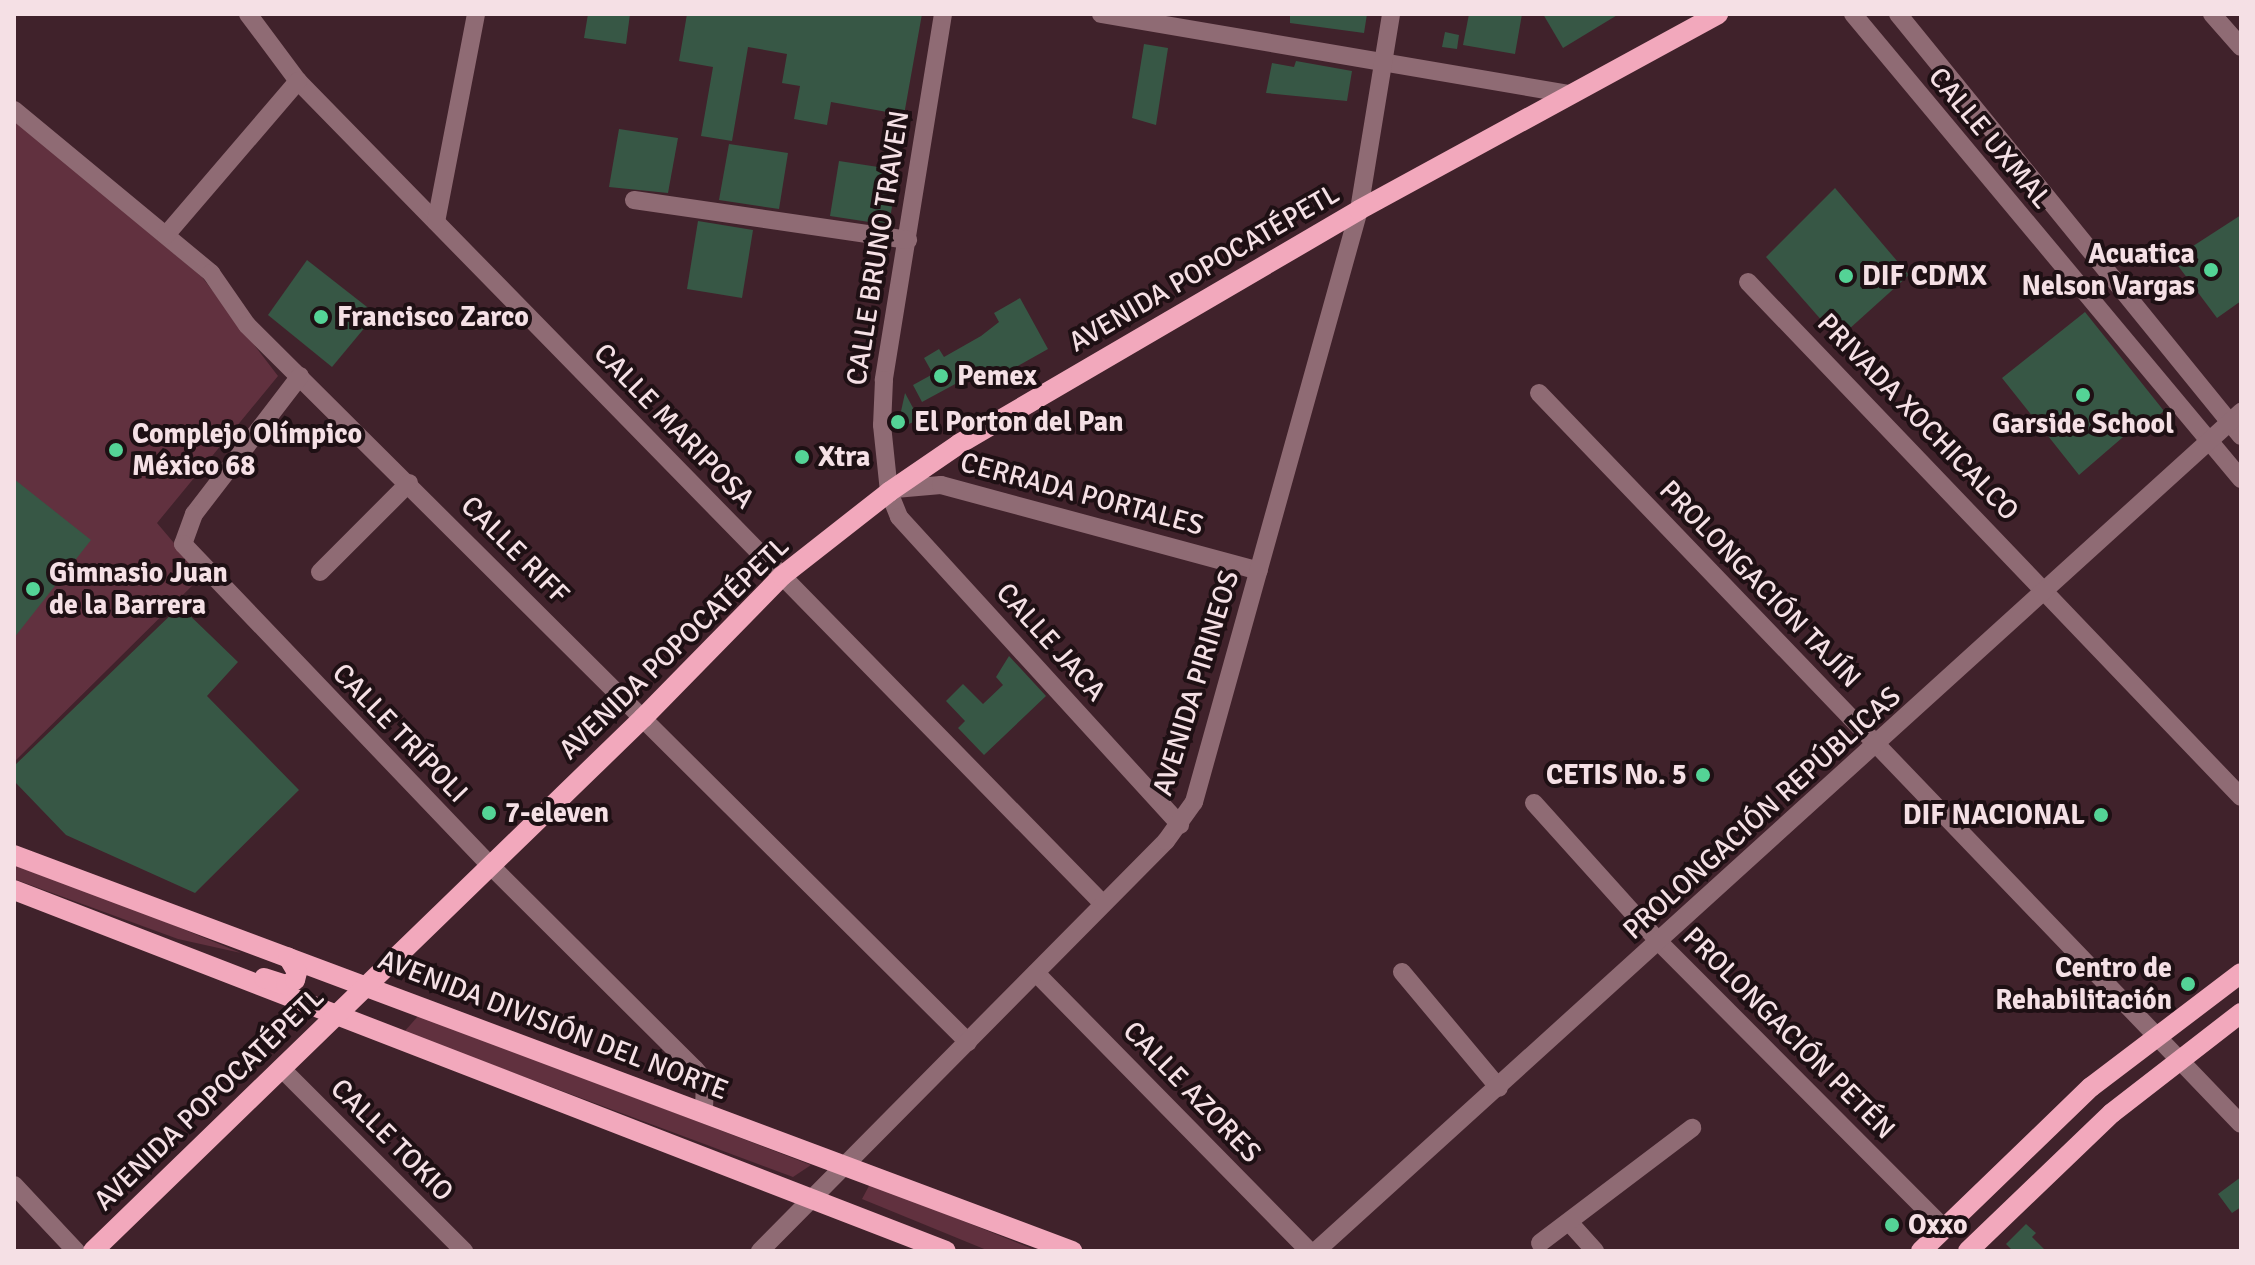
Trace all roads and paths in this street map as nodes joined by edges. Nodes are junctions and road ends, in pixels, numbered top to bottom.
1 (248, 14) edge
2 (476, 14) edge
3 (943, 14) edge
4 (1101, 14) edge
5 (1391, 14) edge
6 (1718, 14) edge
7 (1853, 14) edge
8 (1898, 14) edge
9 (2212, 14) edge
10 (2241, 47) edge
11 (1383, 65) junction
12 (1939, 66) junction
13 (298, 81) junction
14 (1912, 88) junction
15 (1568, 94) junction
16 (14, 110) edge
17 (634, 200) dead end
18 (1359, 210) junction
19 (436, 222) junction
20 (166, 235) junction
21 (908, 240) junction
22 (1748, 282) dead end
23 (300, 376) junction
24 (1539, 393) dead end
25 (2237, 423) edge
26 (2207, 441) junction
27 (2241, 479) edge
28 (409, 483) junction
29 (889, 492) junction
30 (1259, 571) junction
31 (320, 572) dead end
32 (782, 576) junction
33 (2048, 591) junction
34 (643, 718) junction
35 (1877, 747) junction
36 (2241, 797) edge
37 (1534, 803) dead end
38 (1180, 825) junction
39 (14, 855) edge
40 (490, 865) junction
41 (14, 890) edge
42 (1103, 904) junction
43 (1660, 943) junction
44 (178, 954) junction
45 (288, 957) junction
46 (1402, 972) dead end
47 (1036, 973) junction
48 (2241, 973) edge
49 (367, 985) junction
50 (2241, 1013) edge
51 (336, 1015) junction
52 (2158, 1034) junction
53 (968, 1042) junction
54 (2180, 1058) junction
55 (281, 1068) junction
56 (1499, 1088) junction
57 (704, 1112) junction
58 (2241, 1124) edge
59 (1692, 1128) dead end
60 (846, 1166) junction
61 (14, 1185) edge
62 (814, 1198) junction
63 (1569, 1222) junction
64 (1944, 1228) junction
65 (1540, 1243) dead end
66 (916, 1246) edge
67 (76, 1251) edge
68 (93, 1251) edge
69 (464, 1251) edge
70 (760, 1251) edge
71 (946, 1251) edge
72 (1072, 1251) edge
73 (1309, 1251) edge
74 (1316, 1251) edge
75 (1595, 1251) edge
76 (1921, 1251) edge
77 (1968, 1251) edge

1 - 13 street, CALLE MARIPOSA
2 - 19 street
3 - 21 street, CALLE BRUNO TRAVEN
4 - 11 street
5 - 11 street, AVENIDA PIRINEOS
6 - 15 main road, AVENIDA POPOCATÉPETL
7 - 14 street, CALLE UXMAL
8 - 12 street, CALLE UXMAL
9 - 10 street
11 - 15 street
11 - 18 street, AVENIDA PIRINEOS
12 - 14 street
12 - 25 street, CALLE UXMAL
13 - 19 street, CALLE MARIPOSA
13 - 20 street
14 - 26 street, CALLE UXMAL
15 - 18 main road, AVENIDA POPOCATÉPETL
16 - 20 street, CALLE RIFF
17 - 21 street
18 - 29 main road, AVENIDA POPOCATÉPETL
18 - 30 street, AVENIDA PIRINEOS
19 - 32 street, CALLE MARIPOSA
20 - 23 street, CALLE RIFF
21 - 29 street, CALLE BRUNO TRAVEN
22 - 33 street, PRIVADA XOCHICALCO
23 - 28 street, CALLE RIFF
23 - 40 street, CALLE TRÍPOLI
24 - 35 street, PROLONGACIÓN TAJÍN
25 - 26 street, PROLONGACIÓN REPÚBLICAS
26 - 27 street, CALLE UXMAL
26 - 33 street, PROLONGACIÓN REPÚBLICAS
28 - 31 street
28 - 34 street, CALLE RIFF
29 - 30 street, CERRADA PORTALES
29 - 32 main road, AVENIDA POPOCATÉPETL
29 - 38 street, CALLE JACA
30 - 38 street, AVENIDA PIRINEOS
32 - 34 main road, AVENIDA POPOCATÉPETL
32 - 42 street, CALLE MARIPOSA
33 - 35 street, PROLONGACIÓN REPÚBLICAS
33 - 36 street, PRIVADA XOCHICALCO
34 - 40 main road, AVENIDA POPOCATÉPETL
34 - 53 street, CALLE RIFF
35 - 43 street, PROLONGACIÓN REPÚBLICAS
35 - 52 street, PROLONGACIÓN TAJÍN
37 - 43 street, PROLONGACIÓN PETÉN
38 - 42 street, AVENIDA PIRINEOS
39 - 45 main road, AVENIDA DIVISIÓN DEL NORTE
40 - 49 main road, AVENIDA POPOCATÉPETL
40 - 57 street, CALLE TRÍPOLI
41 - 44 main road
42 - 47 street, AVENIDA PIRINEOS
43 - 56 street, PROLONGACIÓN REPÚBLICAS
43 - 64 street, PROLONGACIÓN PETÉN
44 - 45 main road
44 - 51 main road
45 - 49 main road, AVENIDA DIVISIÓN DEL NORTE
46 - 56 street
47 - 53 street, AVENIDA PIRINEOS
47 - 73 street, CALLE AZORES
48 - 52 main road
49 - 51 main road, AVENIDA POPOCATÉPETL
49 - 57 main road, AVENIDA DIVISIÓN DEL NORTE
50 - 54 main road
51 - 55 main road, AVENIDA POPOCATÉPETL
51 - 62 main road
52 - 54 street, PROLONGACIÓN TAJÍN
52 - 64 main road
53 - 60 street, AVENIDA PIRINEOS
54 - 58 street, PROLONGACIÓN TAJÍN
54 - 77 main road
55 - 68 main road, AVENIDA POPOCATÉPETL
55 - 69 street, CALLE TOKIO
56 - 74 street, PROLONGACIÓN REPÚBLICAS
57 - 60 main road, AVENIDA DIVISIÓN DEL NORTE
59 - 63 street
60 - 62 street, AVENIDA PIRINEOS
60 - 72 main road, AVENIDA DIVISIÓN DEL NORTE
61 - 67 street
62 - 66 main road
62 - 70 street, AVENIDA PIRINEOS
63 - 65 street
63 - 75 street
64 - 76 main road
66 - 71 main road

